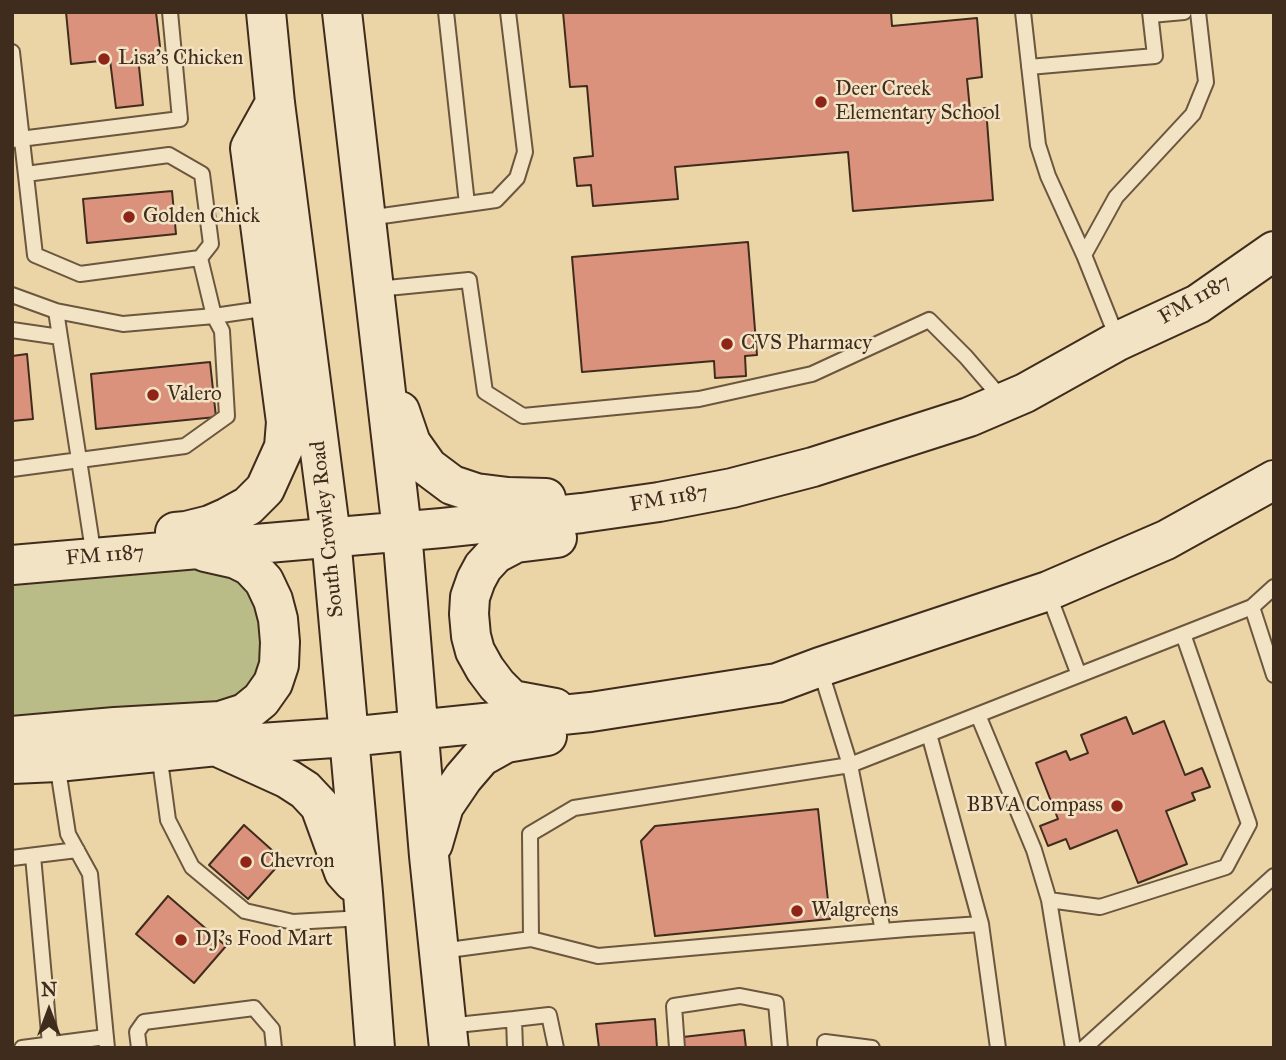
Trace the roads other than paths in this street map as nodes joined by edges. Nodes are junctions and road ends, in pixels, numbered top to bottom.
1 (170, 12) edge
2 (266, 12) edge
3 (342, 12) edge
4 (446, 12) edge
5 (508, 12) edge
6 (1023, 12) edge
7 (1184, 12) edge
8 (1198, 12) edge
9 (1150, 14) edge
10 (12, 52) edge
11 (1029, 67) junction
12 (17, 140) edge
13 (26, 174) junction
14 (467, 204) junction
15 (366, 218) junction
16 (1274, 251) edge
17 (1084, 255) junction
18 (200, 258) junction
19 (375, 289) junction
20 (12, 295) edge
21 (286, 306) junction
22 (56, 311) junction
23 (214, 316) junction
24 (12, 330) edge
25 (60, 337) junction
26 (1118, 341) junction
27 (384, 373) junction
28 (1014, 397) junction
29 (79, 461) junction
30 (12, 469) edge
31 (1274, 480) edge
32 (582, 513) junction
33 (402, 531) junction
34 (331, 537) junction
35 (12, 545) edge
36 (92, 548) junction
37 (179, 550) junction
38 (12, 565) edge
39 (1274, 587) edge
40 (1048, 591) junction
41 (1252, 607) junction
42 (1183, 634) junction
43 (820, 667) junction
44 (1079, 675) junction
45 (1274, 675) edge
46 (777, 683) junction
47 (591, 712) junction
48 (978, 715) junction
49 (419, 729) junction
50 (929, 734) junction
51 (12, 736) edge
52 (348, 737) junction
53 (217, 746) junction
54 (158, 752) junction
55 (57, 762) junction
56 (12, 764) edge
57 (850, 765) junction
58 (77, 850) junction
59 (33, 856) junction
60 (429, 856) junction
61 (12, 858) edge
62 (1274, 876) edge
63 (1049, 900) junction
64 (364, 906) junction
65 (981, 924) junction
66 (883, 931) junction
67 (531, 939) junction
68 (439, 952) junction
69 (514, 1019) junction
70 (448, 1037) edge
71 (107, 1042) edge
72 (50, 1044) junction
73 (22, 1048) edge
74 (139, 1048) edge
75 (274, 1048) edge
76 (375, 1048) edge
77 (515, 1048) edge
78 (556, 1048) edge
79 (677, 1048) edge
80 (780, 1048) edge
81 (825, 1048) edge
82 (872, 1048) edge
83 (998, 1048) edge
84 (1073, 1048) edge
85 (1084, 1048) edge

1 - 12 lane
2 - 21 main road, South Crowley Road
3 - 15 main road
4 - 14 lane
5 - 14 lane
6 - 11 lane
7 - 9 lane
8 - 17 lane
9 - 11 lane
10 - 12 lane
11 - 17 lane
12 - 13 lane
13 - 18 lane
13 - 18 lane
14 - 15 lane
15 - 19 main road
16 - 26 main road, FM 1187 / FM 1187
17 - 26 lane
18 - 23 lane
19 - 27 main road
19 - 28 lane
20 - 22 lane
21 - 23 lane
21 - 34 main road, South Crowley Road
21 - 36 main road
22 - 23 lane
22 - 25 lane
23 - 29 lane
24 - 25 lane
25 - 29 lane
26 - 28 main road, FM 1187 / FM 1187
27 - 32 main road
27 - 33 main road
28 - 32 main road, FM 1187 / FM 1187
28 - 47 main road
29 - 30 lane
29 - 36 lane
31 - 40 main road
32 - 33 main road, FM 1187 / FM 1187
33 - 34 main road, FM 1187 / FM 1187
33 - 49 main road
34 - 37 main road, FM 1187 / FM 1187
34 - 52 main road, South Crowley Road
35 - 36 main road
36 - 37 main road, FM 1187 / FM 1187
36 - 38 main road, FM 1187 / FM 1187
37 - 51 main road
39 - 41 lane
40 - 43 main road
40 - 44 lane
41 - 42 lane
41 - 45 lane
42 - 44 lane
42 - 63 lane
43 - 46 main road
43 - 57 lane
44 - 48 lane
46 - 47 main road
46 - 60 main road
47 - 49 main road
48 - 50 lane
48 - 63 lane
49 - 52 main road
49 - 60 main road
50 - 57 lane
50 - 65 lane
52 - 53 main road
52 - 64 main road, South Crowley Road
53 - 54 main road
53 - 64 main road
54 - 55 main road
54 - 64 lane
55 - 56 main road
55 - 58 lane
57 - 66 lane
57 - 67 lane
58 - 59 lane
58 - 71 lane
59 - 61 lane
59 - 72 lane
60 - 68 main road
62 - 85 lane
63 - 84 lane
64 - 76 main road, South Crowley Road
65 - 66 lane
65 - 83 lane
66 - 67 lane
67 - 68 lane
68 - 70 main road
69 - 70 lane
69 - 77 lane
69 - 78 lane
71 - 72 lane
72 - 73 lane
74 - 75 lane
79 - 80 lane
81 - 82 lane

